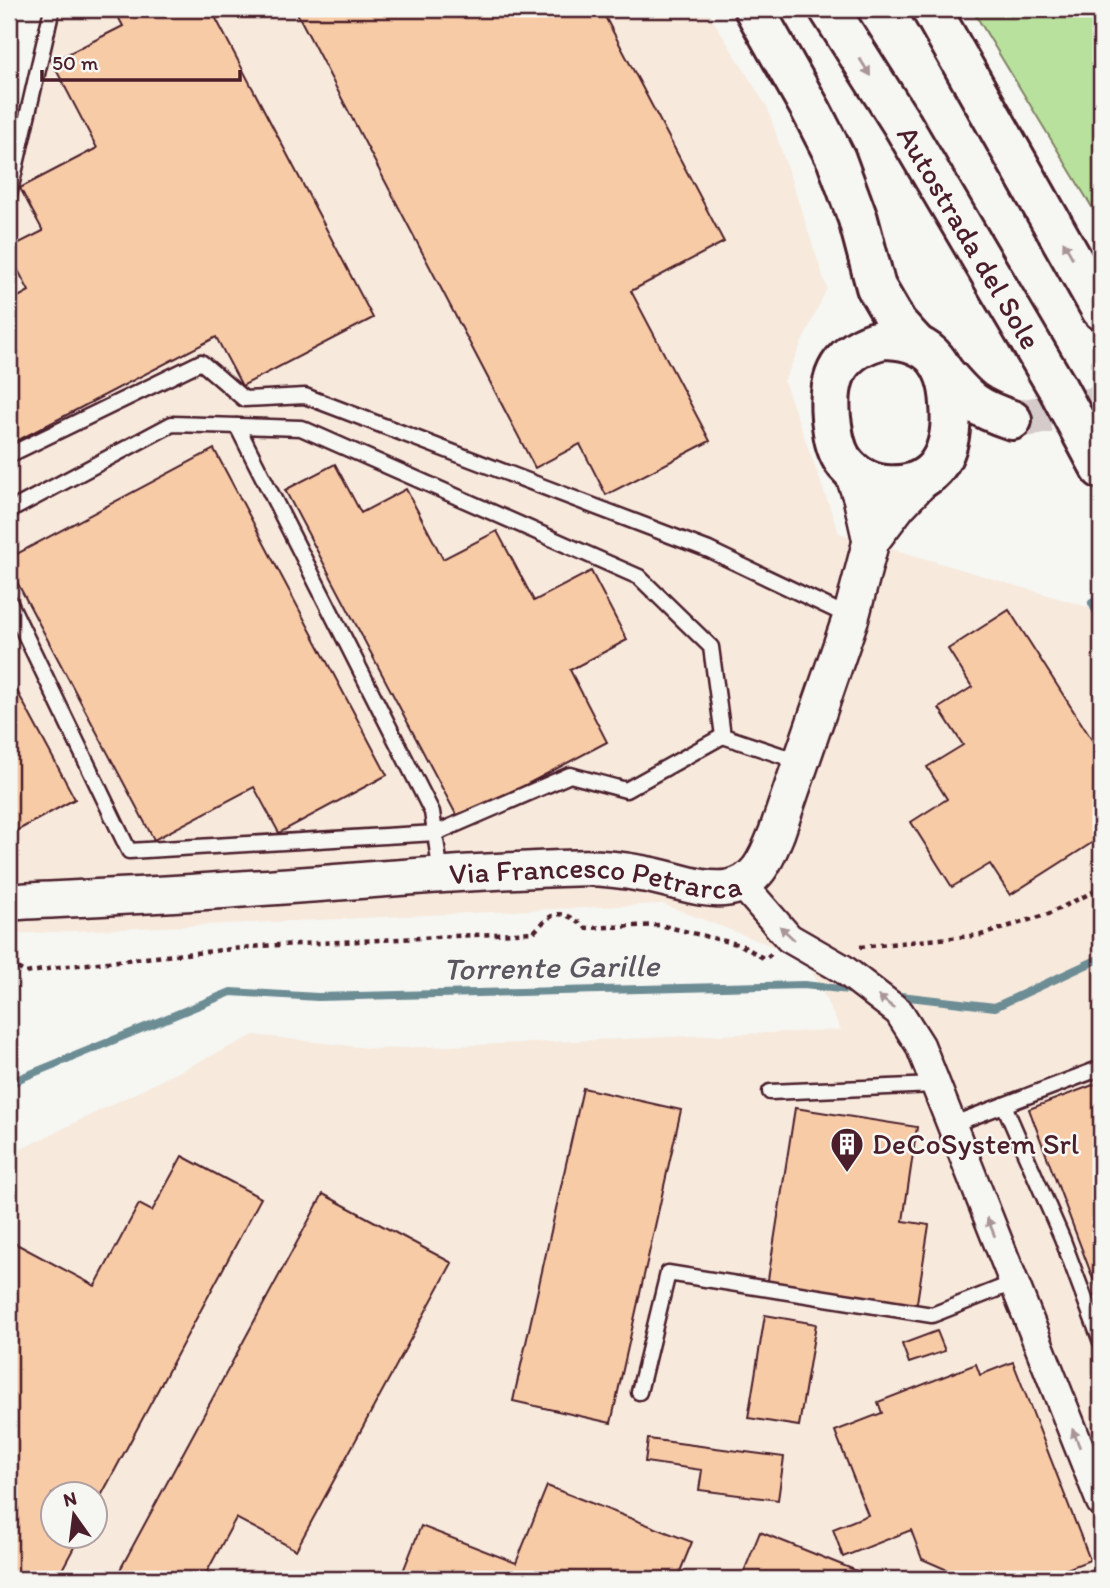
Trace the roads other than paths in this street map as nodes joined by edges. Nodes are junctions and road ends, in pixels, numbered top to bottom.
1 (52, 9) edge
2 (754, 9) edge
3 (829, 9) edge
4 (918, 9) edge
5 (930, 9) edge
6 (1023, 172) junction
7 (9, 195) edge
8 (876, 286) junction
9 (1101, 310) edge
10 (850, 353) junction
11 (930, 358) junction
12 (237, 426) junction
13 (9, 455) edge
14 (938, 461) junction
15 (1101, 469) edge
16 (852, 471) junction
17 (9, 511) edge
18 (871, 541) junction
19 (9, 601) edge
20 (851, 617) junction
21 (723, 736) junction
22 (801, 762) junction
23 (436, 833) junction
24 (441, 874) junction
25 (742, 884) junction
26 (9, 902) edge
27 (1101, 1068) edge
28 (935, 1084) junction
29 (770, 1092) dead end
30 (1004, 1105) junction
31 (951, 1125) junction
32 (1013, 1283) junction
33 (1101, 1342) edge
34 (639, 1392) dead end
35 (1096, 1471) edge
36 (1101, 1502) edge

1 - 7 lane
2 - 8 main road
3 -> 15 main road, Autostrada del Sole
4 - 6 main road
5 - 6 main road
9 -> 6 main road
8 - 10 main road
8 - 11 main road
10 - 11 main road
10 - 16 main road
11 - 14 main road
11 - 14 main road
12 - 17 lane
12 - 21 lane
12 - 23 lane
13 - 20 lane
14 - 16 main road
14 - 18 street
16 - 18 street
18 - 20 street
19 - 23 lane
20 - 22 street
21 - 22 lane
21 - 23 lane
22 - 25 street
23 - 24 lane
24 - 25 street, Via Francesco Petrarca
24 - 26 street, Via Francesco Petrarca
28 -> 25 street, Via Francesco Petrarca
27 - 30 lane
28 - 29 lane
28 - 31 street, Via Francesco Petrarca
30 - 31 lane
30 - 33 lane
32 -> 31 street, Via Francesco Petrarca
32 - 34 lane
35 -> 32 street, Via Francesco Petrarca
35 - 36 street, Via Francesco Petrarca

